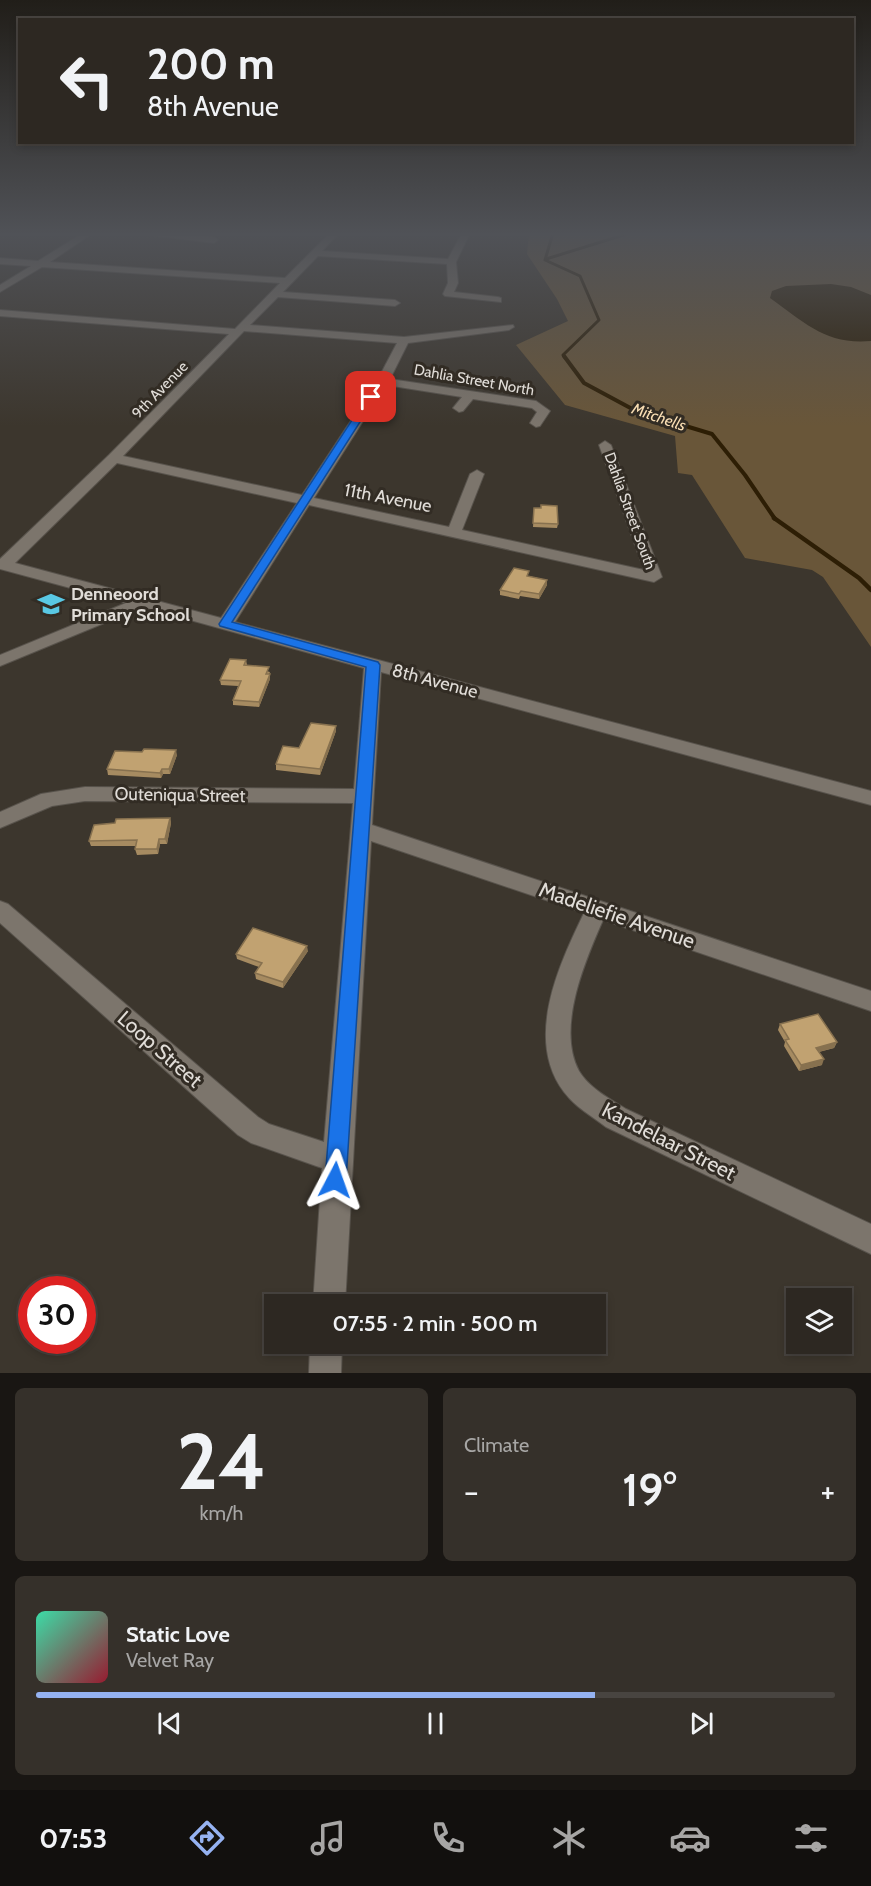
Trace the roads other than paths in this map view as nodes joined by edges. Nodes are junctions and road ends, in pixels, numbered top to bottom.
1 (271, 297) edge
2 (315, 297) edge
3 (469, 297) edge
4 (498, 300) dead end
5 (395, 303) dead end
6 (0, 313) edge
7 (509, 327) dead end
8 (240, 330) junction
9 (404, 340) junction
10 (383, 381) junction
11 (471, 394) junction
12 (459, 408) dead end
13 (536, 423) dead end
14 (605, 445) dead end
15 (114, 458) junction
16 (477, 474) dead end
17 (304, 501) junction
18 (454, 532) junction
19 (2, 564) edge
20 (654, 577) joint
21 (144, 601) junction
22 (225, 624) junction
23 (0, 662) edge
24 (373, 665) junction
25 (365, 796) junction
26 (871, 798) edge
27 (0, 821) edge
28 (362, 830) junction
29 (0, 909) edge
30 (597, 909) junction
31 (871, 1001) edge
32 (337, 1160) junction
33 (871, 1239) edge
34 (329, 1294) edge
35 (326, 1354) edge
36 (325, 1373) edge

1 - 8 street, 9th Avenue
2 - 5 street
3 - 4 street
6 - 8 street
7 - 9 street
8 - 9 street
8 - 15 street, 9th Avenue
9 - 10 street
10 - 11 street, Dahlia Street North
10 - 17 street
11 - 12 street
11 - 13 street, Dahlia Street North
14 - 20 street, Dahlia Street South
15 - 17 street, 11th Avenue
15 - 19 street, 9th Avenue
16 - 18 street
17 - 18 street, 11th Avenue
17 - 22 street
18 - 20 street, 11th Avenue
19 - 21 street, 8th Avenue
21 - 22 street, 8th Avenue
21 - 23 street
22 - 24 street, 8th Avenue
24 - 25 street
24 - 26 street, 8th Avenue
25 - 27 street, Outeniqua Street
25 - 28 street
28 - 30 street, Madeliefie Avenue
28 - 32 street
29 - 32 street, Loop Street
30 - 31 street, Madeliefie Avenue
30 - 33 street, Kandelaar Street
32 - 34 street
35 - 36 street

